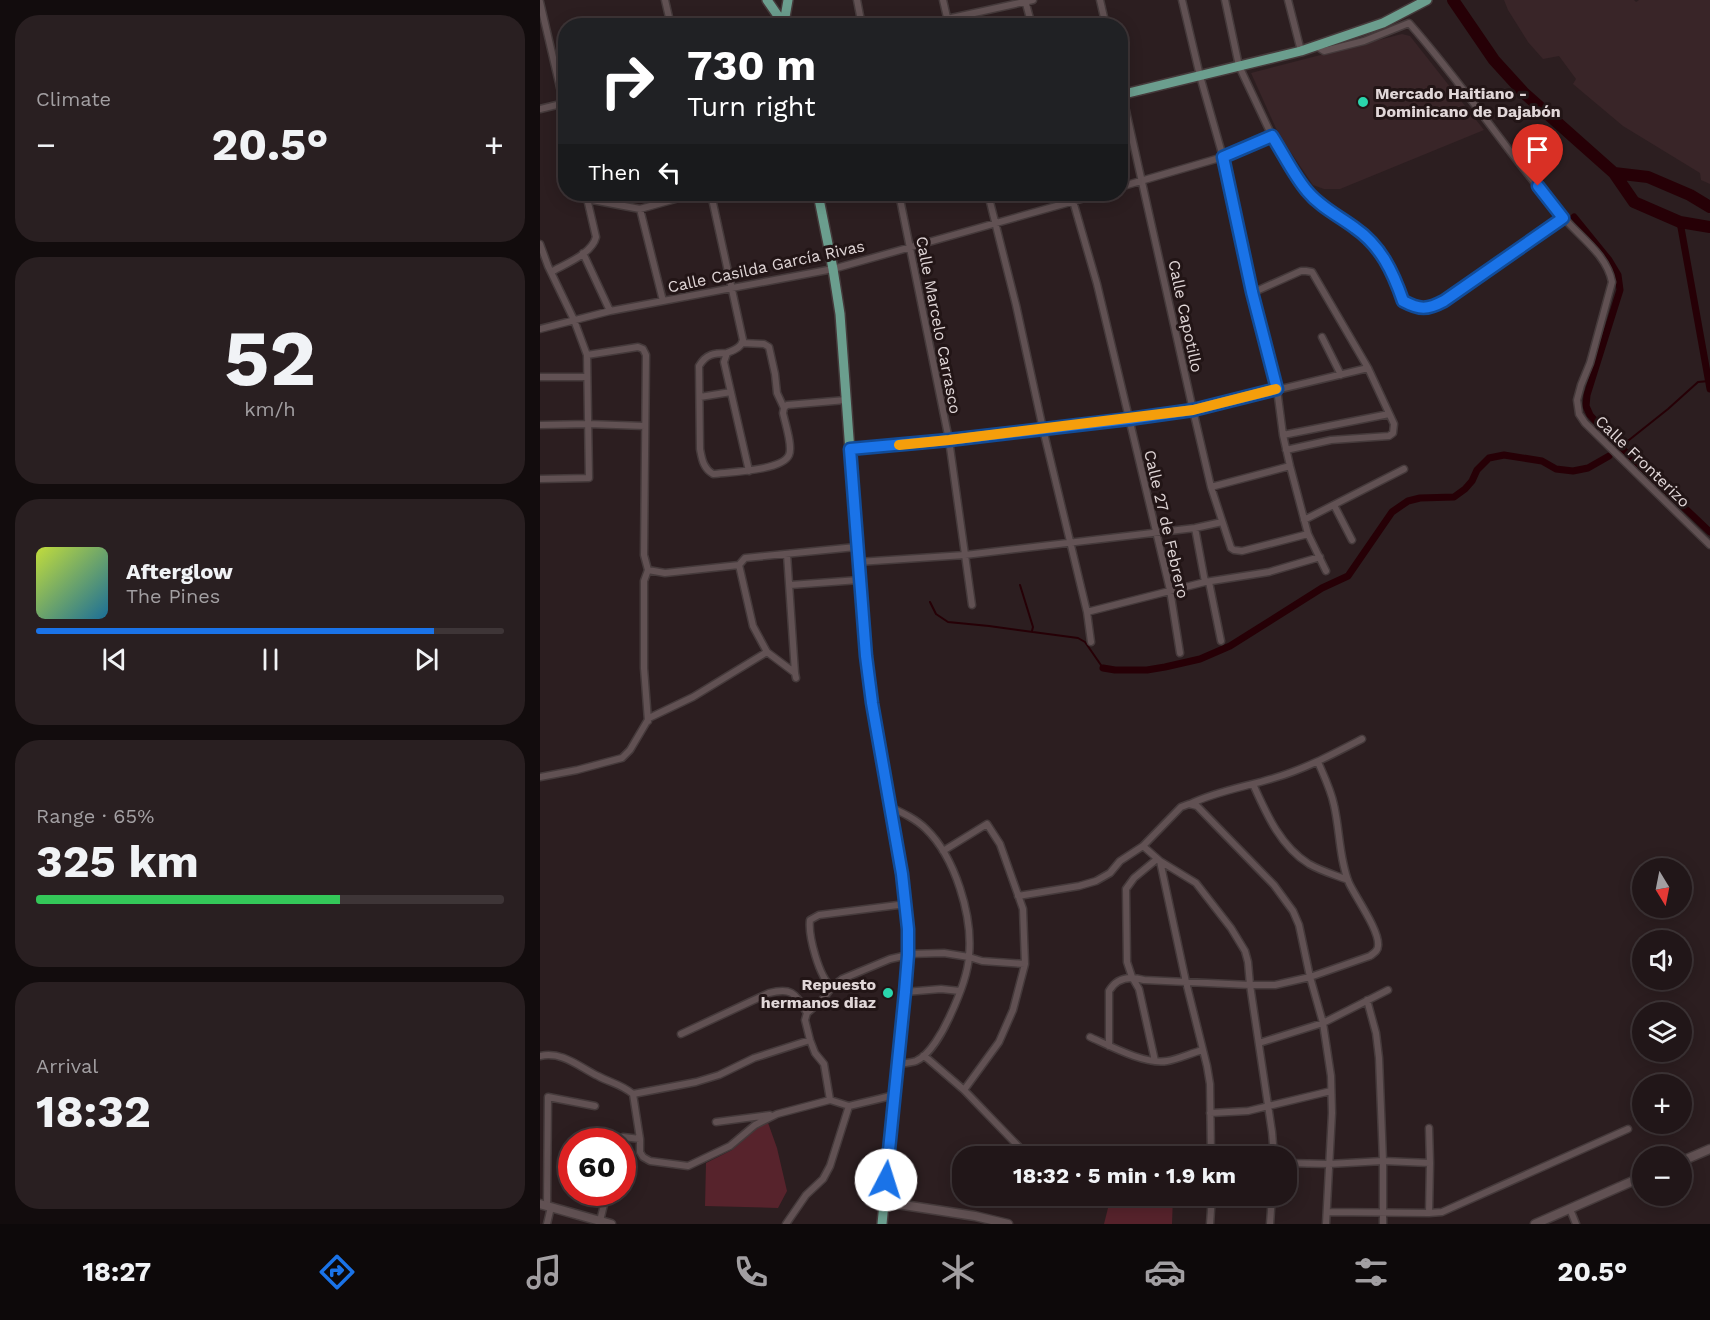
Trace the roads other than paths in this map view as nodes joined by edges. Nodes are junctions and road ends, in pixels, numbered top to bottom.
1 (665, 0) edge
2 (767, 0) edge
3 (788, 0) edge
4 (857, 0) edge
5 (943, 0) edge
6 (1033, 0) edge
7 (1100, 0) edge
8 (1182, 0) edge
9 (1225, 0) edge
10 (1288, 0) edge
11 (1427, 0) edge
12 (1025, 1) edge
13 (540, 2) edge
14 (669, 18) edge
15 (780, 18) edge
16 (785, 18) edge
17 (860, 18) edge
18 (947, 18) edge
19 (963, 18) edge
20 (1030, 18) edge
21 (1104, 18) edge
22 (1316, 46) junction
23 (1301, 51) junction
24 (1239, 66) junction
25 (1200, 76) junction
26 (558, 78) edge
27 (1128, 94) edge
28 (558, 104) edge
29 (540, 109) edge
30 (1128, 120) edge
31 (1272, 136) junction
32 (1223, 157) junction
33 (1142, 180) junction
34 (1128, 184) edge
35 (587, 201) edge
36 (607, 201) edge
37 (668, 201) edge
38 (712, 201) edge
39 (819, 201) edge
40 (900, 201) edge
41 (990, 201) edge
42 (1075, 201) edge
43 (1072, 202) junction
44 (640, 209) junction
45 (1563, 218) junction
46 (995, 223) junction
47 (540, 244) edge
48 (910, 248) junction
49 (583, 253) junction
50 (834, 269) junction
51 (551, 272) junction
52 (731, 288) junction
53 (1252, 292) junction
54 (663, 301) junction
55 (610, 310) junction
56 (574, 320) junction
57 (540, 329) edge
58 (1322, 337) dead end
59 (742, 343) junction
60 (727, 353) junction
61 (587, 356) junction
62 (1368, 368) junction
63 (1341, 375) junction
64 (540, 377) edge
65 (586, 377) junction
66 (1277, 389) junction
67 (731, 392) junction
68 (700, 397) junction
69 (846, 400) junction
70 (784, 408) junction
71 (1193, 410) junction
72 (1389, 414) junction
73 (1129, 419) junction
74 (588, 424) junction
75 (540, 425) edge
76 (645, 426) junction
77 (1043, 429) junction
78 (1283, 435) junction
79 (949, 440) junction
80 (850, 449) junction
81 (1286, 450) junction
82 (1290, 466) junction
83 (1404, 469) dead end
84 (750, 471) junction
85 (540, 479) edge
86 (1211, 487) junction
87 (1334, 505) junction
88 (1304, 520) junction
89 (1222, 522) junction
90 (1195, 528) junction
91 (1155, 532) junction
92 (1308, 534) junction
93 (1352, 540) dead end
94 (1070, 544) junction
95 (1710, 545) edge
96 (856, 547) junction
97 (787, 554) junction
98 (965, 555) junction
99 (1320, 557) junction
100 (858, 562) junction
101 (739, 565) junction
102 (648, 570) junction
103 (1326, 571) dead end
104 (859, 580) junction
105 (1207, 582) junction
106 (790, 585) junction
107 (1170, 590) junction
108 (972, 605) dead end
109 (1087, 612) junction
110 (1221, 641) dead end
111 (1091, 642) dead end
112 (767, 652) junction
113 (1180, 653) dead end
114 (648, 721) junction
115 (1362, 739) dead end
116 (1318, 762) junction
117 (540, 777) edge
118 (1253, 784) junction
119 (1189, 804) junction
120 (890, 807) junction
121 (1143, 846) junction
122 (943, 851) junction
123 (1159, 860) junction
124 (1348, 880) junction
125 (1018, 896) junction
126 (906, 904) junction
127 (908, 955) junction
128 (969, 957) junction
129 (1025, 964) junction
130 (1132, 977) junction
131 (1310, 977) junction
132 (1186, 982) junction
133 (1250, 985) junction
134 (832, 987) junction
135 (1388, 990) dead end
136 (960, 991) junction
137 (905, 992) junction
138 (1367, 1000) junction
139 (807, 1013) junction
140 (1323, 1023) junction
141 (681, 1034) dead end
142 (1090, 1037) dead end
143 (810, 1040) junction
144 (1259, 1043) junction
145 (1109, 1046) junction
146 (1203, 1050) junction
147 (540, 1056) edge
148 (923, 1056) junction
149 (1155, 1061) junction
150 (898, 1064) junction
151 (963, 1090) junction
152 (1331, 1091) junction
153 (633, 1094) junction
154 (894, 1095) junction
155 (830, 1100) junction
156 (595, 1106) dead end
157 (849, 1106) junction
158 (1268, 1106) junction
159 (1210, 1113) junction
160 (777, 1114) junction
161 (716, 1122) dead end
162 (1429, 1128) dead end
163 (1628, 1129) dead end
164 (636, 1138) edge
165 (640, 1139) junction
166 (1018, 1146) edge
167 (1211, 1146) edge
168 (1273, 1146) edge
169 (1710, 1149) edge
170 (1692, 1157) edge
171 (1383, 1161) junction
172 (1297, 1163) edge
173 (1430, 1163) junction
174 (1329, 1164) junction
175 (1632, 1181) edge
176 (884, 1202) junction
177 (546, 1206) edge
178 (607, 1206) edge
179 (1211, 1206) edge
180 (1271, 1206) edge
181 (1570, 1209) junction
182 (1327, 1212) junction
183 (1383, 1212) junction
184 (1429, 1213) junction
185 (975, 1220) edge
186 (606, 1223) edge
187 (547, 1224) edge
188 (786, 1224) edge
189 (882, 1224) edge
190 (1008, 1224) edge
191 (1210, 1224) edge
192 (1270, 1224) edge
193 (1326, 1224) edge
194 (1383, 1224) edge
195 (1534, 1224) edge
196 (1575, 1224) edge

1 - 14 street
2 - 15 main road
3 - 16 main road
4 - 17 street
5 - 18 street
6 - 12 street
7 - 21 street
8 - 25 street
9 - 24 street
10 - 23 street
11 - 22 main road
12 - 19 street
12 - 20 street
13 - 26 street
22 - 23 main road
22 - 45 street, Calle Fronterizo
23 - 24 main road
24 - 25 main road
24 - 31 street
25 - 27 main road
25 - 32 street
28 - 29 street
30 - 33 street, Calle Capotillo
31 - 32 street
31 - 45 street
32 - 33 street
32 - 53 street
33 - 34 street
33 - 71 street, Calle Capotillo
35 - 49 street
36 - 44 street
37 - 44 street
38 - 52 street
39 - 50 main road
40 - 48 street, Calle Marcelo Carrasco
41 - 46 street
42 - 43 street, Calle Casilda García Rivas
43 - 46 street, Calle Casilda García Rivas
43 - 73 street, Calle 27 de Febrero
44 - 54 street
45 - 95 street, Calle Fronterizo
46 - 48 street, Calle Casilda García Rivas
46 - 77 street
47 - 51 street
48 - 50 street, Calle Casilda García Rivas
48 - 79 street, Calle Marcelo Carrasco
49 - 51 street
49 - 55 street
50 - 52 street, Calle Casilda García Rivas
50 - 69 main road
51 - 56 street
52 - 54 street, Calle Casilda García Rivas
52 - 59 street
53 - 62 street
53 - 66 street
54 - 55 street, Calle Casilda García Rivas
55 - 56 street, Calle Casilda García Rivas
56 - 57 street, Calle Casilda García Rivas
56 - 61 street
58 - 63 street
59 - 60 street
59 - 70 street
60 - 67 street
60 - 68 street
61 - 65 street
61 - 76 street
62 - 63 street
62 - 72 street
63 - 66 street
64 - 65 street
65 - 74 street
66 - 71 street
66 - 78 street
67 - 68 street
67 - 84 street
68 - 84 street
69 - 70 street
69 - 80 main road
70 - 84 street
71 - 73 street
71 - 86 street, Calle Capotillo
72 - 78 street
72 - 81 street
73 - 77 street
73 - 91 street, Calle 27 de Febrero
74 - 75 street
74 - 76 street
74 - 85 street
76 - 102 street
77 - 79 street
77 - 94 street
78 - 81 street
79 - 80 street
79 - 98 street, Calle Marcelo Carrasco
80 - 96 main road
81 - 82 street
82 - 86 street
82 - 88 street
83 - 87 street
86 - 89 street, Calle Capotillo
87 - 88 street
87 - 93 street
88 - 92 street
89 - 90 street
89 - 92 street, Calle Capotillo
90 - 91 street
90 - 105 street
91 - 94 street
91 - 107 street, Calle 27 de Febrero
92 - 99 street
94 - 98 street
94 - 109 street
96 - 97 street
96 - 100 main road
97 - 101 street
97 - 106 street
98 - 100 street
98 - 108 street, Calle Marcelo Carrasco
99 - 103 street
99 - 105 street
100 - 104 main road
101 - 102 street
101 - 112 street
102 - 114 street
104 - 106 street
104 - 120 main road
105 - 107 street
105 - 110 street
106 - 112 street
107 - 109 street
107 - 113 street, Calle 27 de Febrero
109 - 111 street
112 - 114 street
114 - 117 street
115 - 116 street
116 - 118 street
116 - 124 street
118 - 119 street
118 - 124 street
119 - 121 street
119 - 131 street
120 - 122 street
120 - 126 main road
121 - 123 street
121 - 125 street
122 - 125 street
122 - 128 street
123 - 130 street
123 - 132 street
123 - 133 street
124 - 131 street
125 - 129 street
126 - 127 main road
126 - 134 street
127 - 128 street
127 - 134 street
127 - 137 main road
128 - 129 street
128 - 136 street
129 - 151 street
130 - 132 street
130 - 145 street
130 - 149 street
131 - 133 street
131 - 140 street
132 - 133 street
132 - 146 street
133 - 144 street
134 - 139 street
135 - 138 street
136 - 137 street
136 - 148 street
137 - 150 main road
138 - 140 street
138 - 171 street
139 - 141 street
139 - 143 street
140 - 144 street
140 - 152 street
142 - 145 street
143 - 153 street
143 - 155 street
144 - 158 street
145 - 149 street
146 - 149 street
146 - 159 street
147 - 153 street
148 - 150 street
148 - 151 street
150 - 154 main road
151 - 166 street
152 - 158 street
152 - 174 street
153 - 165 street
154 - 157 street
154 - 176 main road
155 - 157 street
155 - 160 street
156 - 177 street
157 - 188 street
158 - 159 street
158 - 168 street
159 - 167 street
160 - 161 street
160 - 165 street
162 - 173 street
163 - 184 street
164 - 165 street
169 - 170 street
171 - 173 street
171 - 174 street
171 - 183 street
172 - 174 street
173 - 184 street
174 - 182 street
175 - 181 street
176 - 185 street
176 - 189 main road
177 - 186 street
177 - 187 street
178 - 186 street
179 - 191 street
180 - 192 street
181 - 195 street
181 - 196 street
182 - 183 street
182 - 193 street
183 - 184 street
183 - 194 street
185 - 190 street

